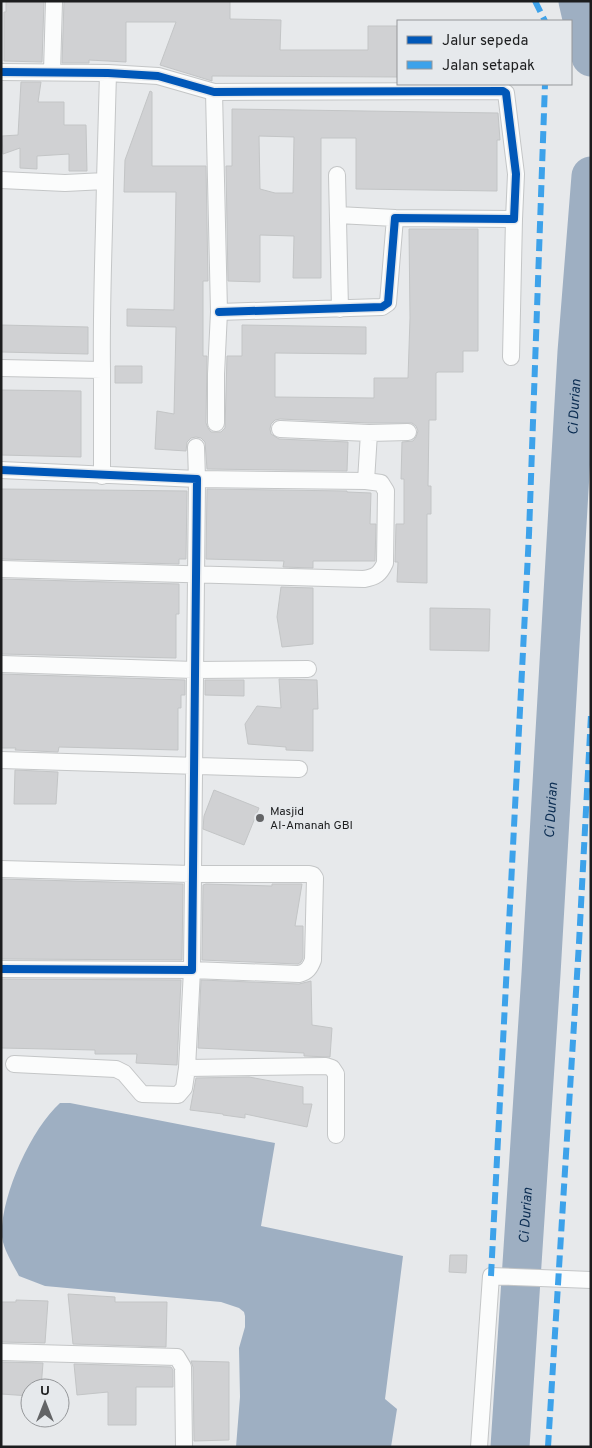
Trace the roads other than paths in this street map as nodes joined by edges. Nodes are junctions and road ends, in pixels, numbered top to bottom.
1 (54, 1) edge
2 (1, 72) edge
3 (52, 72) junction
4 (108, 73) junction
5 (214, 92) junction
6 (337, 176) dead end
7 (1, 180) edge
8 (105, 182) junction
9 (338, 215) junction
10 (396, 218) junction
11 (514, 219) junction
12 (340, 309) junction
13 (219, 312) junction
14 (511, 357) dead end
15 (1, 368) edge
16 (102, 370) junction
17 (216, 423) dead end
18 (280, 429) dead end
19 (408, 432) dead end
20 (369, 433) junction
21 (196, 447) dead end
22 (1, 470) edge
23 (102, 476) junction
24 (197, 479) junction
25 (366, 481) junction
26 (1, 569) edge
27 (197, 574) junction
28 (1, 664) edge
29 (308, 669) dead end
30 (195, 670) junction
31 (1, 760) edge
32 (194, 766) junction
33 (299, 769) dead end
34 (1, 869) edge
35 (192, 874) junction
36 (1, 969) edge
37 (192, 970) junction
38 (14, 1064) dead end
39 (187, 1068) junction
40 (336, 1135) dead end
41 (591, 1280) edge
42 (1, 1352) edge
43 (184, 1447) edge
44 (479, 1447) edge

1 - 3 street
2 - 3 street
3 - 4 street
4 - 5 street
4 - 8 street
5 - 11 street
5 - 13 street
6 - 9 street
7 - 8 street
8 - 16 street
9 - 10 street
9 - 12 street
10 - 11 street
10 - 12 street
11 - 14 street
12 - 13 street
13 - 17 street
15 - 16 street
16 - 23 street
18 - 20 street
19 - 20 street
20 - 25 street
21 - 24 street
22 - 23 street
23 - 24 street
24 - 25 street
24 - 27 street
25 - 27 street
26 - 27 street
27 - 30 street
28 - 30 street
29 - 30 street
30 - 32 street
31 - 32 street
32 - 33 street
32 - 35 street
34 - 35 street
35 - 37 street
35 - 37 street
36 - 37 street
37 - 39 street
38 - 39 street
39 - 40 street
41 - 44 street
42 - 43 street

